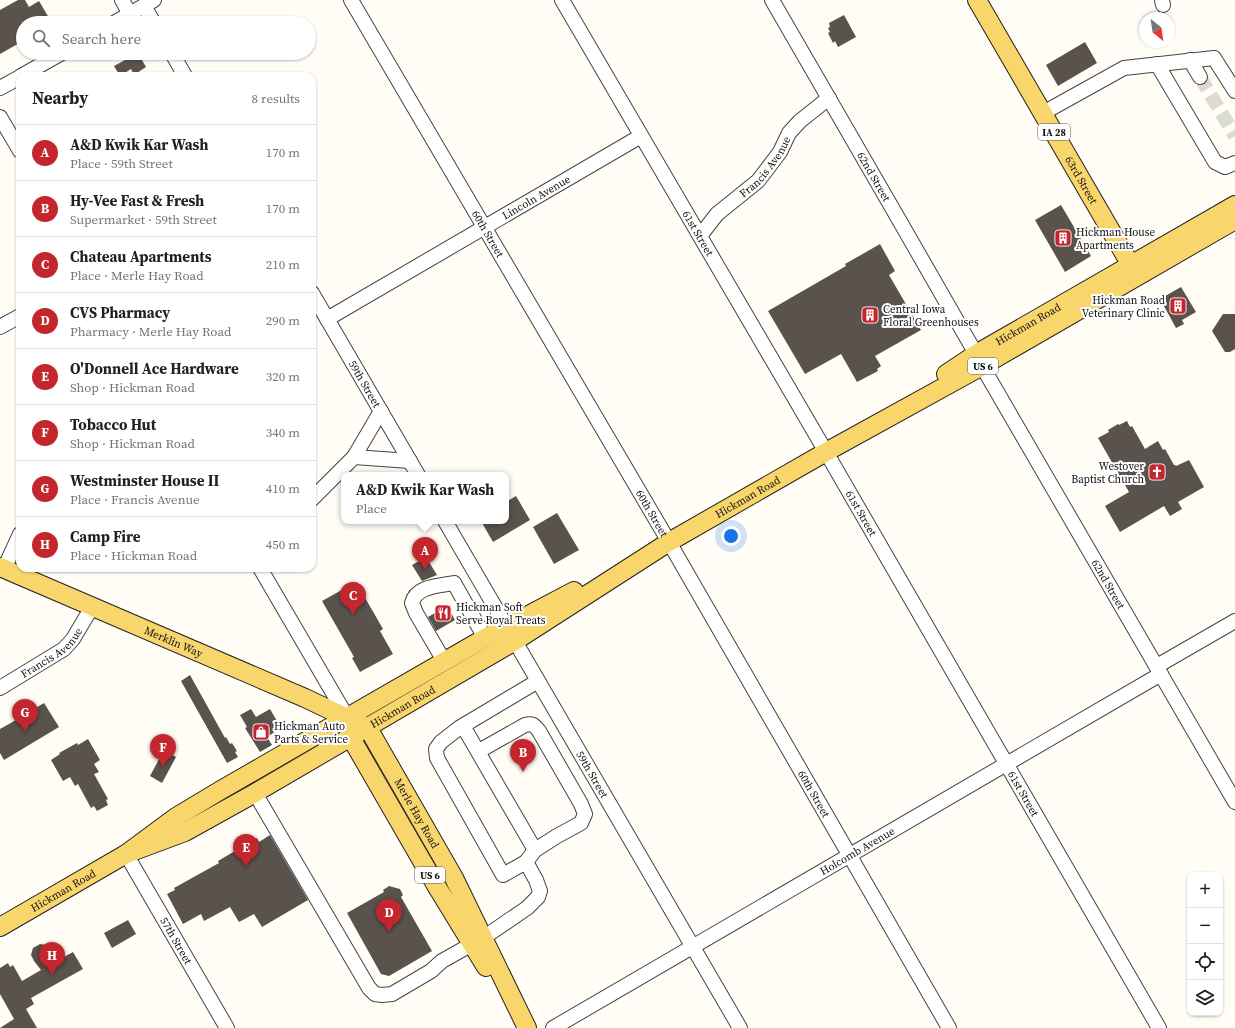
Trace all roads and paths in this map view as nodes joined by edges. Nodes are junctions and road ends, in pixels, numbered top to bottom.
1 (122, 0) edge
2 (352, 0) edge
3 (562, 0) edge
4 (772, 0) edge
5 (977, 0) edge
6 (149, 3) edge
7 (130, 14) junction
8 (126, 16) edge
9 (152, 16) edge
10 (50, 60) edge
11 (176, 60) edge
12 (1190, 60) junction
13 (1157, 64) junction
14 (28, 72) edge
15 (183, 72) edge
16 (1200, 77) tunnel mouth
17 (16, 79) edge
18 (0, 88) edge
19 (1235, 91) edge
20 (829, 98) junction
21 (1043, 113) junction
22 (0, 117) edge
23 (641, 136) junction
24 (16, 145) edge
25 (1235, 163) edge
26 (1235, 205) edge
27 (1235, 220) edge
28 (484, 227) junction
29 (700, 236) junction
30 (1134, 271) junction
31 (316, 300) edge
32 (16, 318) edge
33 (327, 319) junction
34 (0, 327) edge
35 (979, 360) junction
36 (381, 411) junction
37 (826, 452) junction
38 (354, 457) junction
39 (410, 461) junction
40 (416, 472) edge
41 (316, 495) edge
42 (447, 524) edge
43 (16, 542) edge
44 (669, 542) junction
45 (2, 568) edge
46 (262, 572) edge
47 (92, 607) junction
48 (1235, 621) edge
49 (510, 634) junction
50 (485, 638) junction
51 (444, 661) junction
52 (1159, 670) junction
53 (538, 681) junction
54 (0, 688) edge
55 (401, 708) junction
56 (347, 717) junction
57 (463, 726) junction
58 (368, 728) junction
59 (351, 738) junction
60 (479, 751) junction
61 (1007, 764) junction
62 (394, 775) junction
63 (255, 793) junction
64 (1235, 802) edge
65 (535, 850) junction
66 (126, 854) junction
67 (850, 856) junction
68 (526, 862) junction
69 (0, 926) edge
70 (477, 941) junction
71 (693, 947) junction
72 (227, 1028) edge
73 (526, 1028) edge
74 (553, 1028) edge
75 (740, 1028) edge
76 (949, 1028) edge
77 (1159, 1028) edge

1 - 7 street
2 - 28 street, 60th Street
3 - 23 street, 61st Street
4 - 20 street, 62nd Street
5 - 21 main road, 63rd Street / IA 28
6 - 7 street
6 - 9 street
7 - 8 street
10 - 14 street
11 - 15 street
12 - 13 street
12 - 16 street
12 - 19 street
13 - 21 street
13 - 25 street
17 - 18 street
20 - 29 street, Francis Avenue
20 - 35 street, 62nd Street
21 - 30 main road, 63rd Street / IA 28
22 - 24 street
23 - 28 street, Lincoln Avenue
23 - 29 street, 61st Street
26 - 30 main road, Hickman Road / US 6
27 - 30 main road, Hickman Road / US 6
28 - 33 street, Lincoln Avenue
28 - 44 street, 60th Street
29 - 37 street, 61st Street
30 - 35 main road, Hickman Road / US 6
31 - 33 street, 59th Street
32 - 34 street
33 - 36 street, 59th Street
35 - 37 main road, Hickman Road / US 6
35 - 52 street, 62nd Street
36 - 38 street
36 - 39 street, 59th Street
37 - 44 main road, Hickman Road / US 6
37 - 61 street, 61st Street
38 - 39 street
38 - 41 street
39 - 40 street, 59th Street
42 - 49 street, 59th Street
43 - 45 street
44 - 49 main road, Hickman Road / US 6
44 - 67 street, 60th Street
45 - 47 main road, Merklin Way
46 - 56 street, Merle Hay Road
47 - 54 street, Francis Avenue
47 - 56 main road, Merklin Way
48 - 52 street, Holcomb Avenue
49 - 50 main road, Hickman Road / US 6
49 - 53 street, 59th Street
49 - 55 main road, Hickman Road / US 6
50 - 51 main road, Hickman Road / US 6
50 - 51 street
51 - 56 main road, Hickman Road / US 6
52 - 61 street, Holcomb Avenue
52 - 64 street, 62nd Street
53 - 57 street
53 - 71 street, 59th Street
55 - 58 main road, Hickman Road
55 - 62 main road, US 6
56 - 58 main road
56 - 59 main road, Merle Hay Road / US 6
56 - 66 main road, Hickman Road
57 - 60 street
57 - 68 street
58 - 59 main road, Hickman Road
58 - 62 main road, Merle Hay Road
59 - 63 main road, Hickman Road
59 - 70 main road, Merle Hay Road / US 6
60 - 65 street
60 - 65 street
61 - 67 street, Holcomb Avenue
61 - 77 street, 61st Street
62 - 70 main road, Merle Hay Road / US 6
63 - 66 main road, Hickman Road
63 - 70 street
65 - 68 street
66 - 69 main road, Hickman Road
66 - 72 street, 57th Street
67 - 71 street, Holcomb Avenue
67 - 76 street, 60th Street
68 - 70 street
70 - 73 main road, Merle Hay Road / US 6
71 - 74 street, Holcomb Avenue
71 - 75 street, 59th Street

